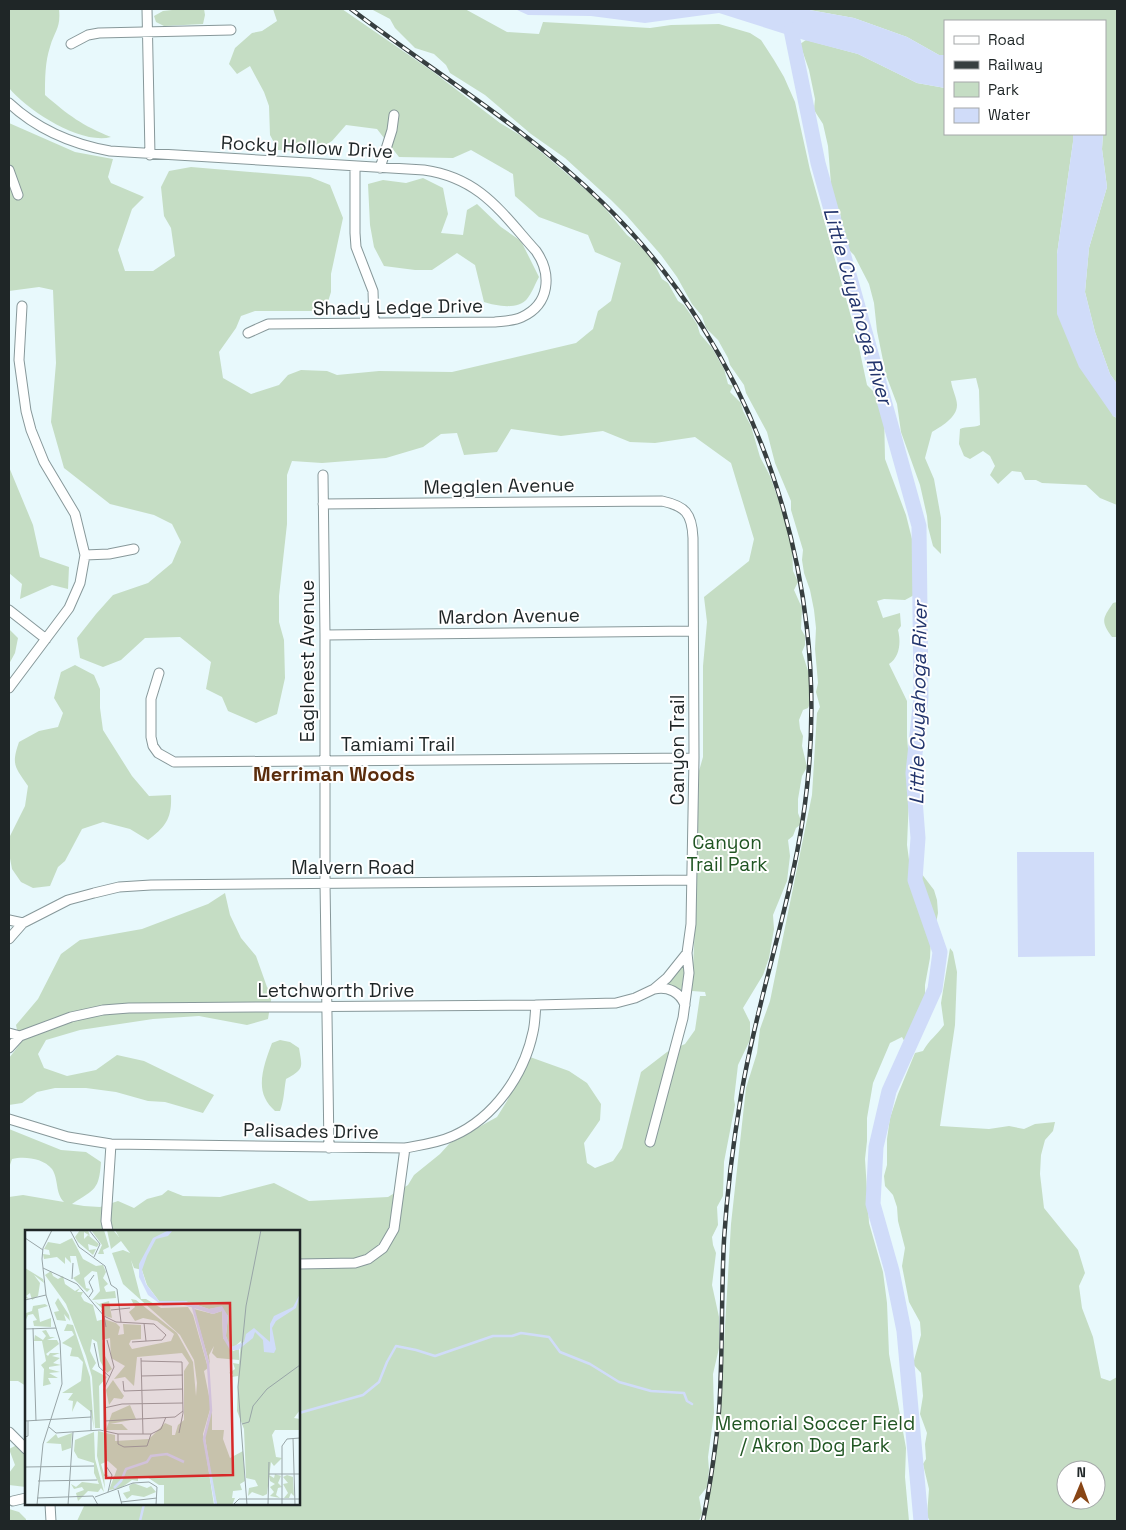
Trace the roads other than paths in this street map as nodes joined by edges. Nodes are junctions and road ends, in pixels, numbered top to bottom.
1 (147, 9) edge
2 (231, 30) dead end
3 (148, 32) junction
4 (71, 44) dead end
5 (9, 103) edge
6 (394, 115) dead end
7 (150, 155) junction
8 (355, 166) junction
9 (380, 168) junction
10 (9, 170) edge
11 (18, 194) dead end
12 (542, 298) joint
13 (22, 306) dead end
14 (374, 323) junction
15 (248, 333) dead end
16 (323, 474) dead end
17 (323, 504) junction
18 (674, 504) joint
19 (134, 549) dead end
20 (84, 555) junction
21 (9, 610) edge
22 (693, 631) junction
23 (325, 635) junction
24 (46, 639) junction
25 (159, 673) dead end
26 (9, 688) edge
27 (694, 758) junction
28 (324, 760) junction
29 (691, 880) junction
30 (325, 883) junction
31 (9, 920) edge
32 (24, 923) junction
33 (9, 939) edge
34 (687, 952) junction
35 (654, 989) junction
36 (536, 1005) junction
37 (685, 1005) junction
38 (326, 1006) junction
39 (9, 1033) edge
40 (20, 1036) junction
41 (9, 1048) edge
42 (9, 1119) edge
43 (650, 1142) dead end
44 (112, 1144) junction
45 (329, 1148) junction
46 (405, 1148) junction
47 (108, 1230) edge
48 (300, 1264) edge
49 (9, 1432) edge
50 (25, 1448) edge
51 (25, 1498) edge
52 (13, 1500) dead end
53 (50, 1505) edge
54 (50, 1521) edge

1 - 3 street
2 - 3 street
3 - 4 street
3 - 7 street
5 - 7 street, Rocky Hollow Drive
6 - 9 street
7 - 8 street, Rocky Hollow Drive
8 - 9 street, Rocky Hollow Drive
8 - 14 street
9 - 12 street, Rocky Hollow Drive
10 - 11 street
12 - 14 street, Shady Ledge Drive
13 - 20 street
14 - 15 street, Shady Ledge Drive
16 - 17 street, Eaglenest Avenue
17 - 18 street, Megglen Avenue
17 - 23 street, Eaglenest Avenue
18 - 22 street, Canyon Trail
19 - 20 street
20 - 24 street
21 - 24 street
22 - 23 street, Mardon Avenue
22 - 27 street, Canyon Trail
23 - 28 street, Eaglenest Avenue
24 - 26 street
25 - 28 street, Tamiami Trail
27 - 28 street, Tamiami Trail
27 - 29 street, Canyon Trail
28 - 30 street, Eaglenest Avenue
29 - 30 street, Malvern Road
29 - 34 street, Canyon Trail
30 - 32 street, Malvern Road
30 - 38 street, Eaglenest Avenue
31 - 32 street
32 - 33 street, Malvern Road
34 - 35 street, Letchworth Drive
34 - 37 street, Canyon Trail
35 - 36 street, Letchworth Drive
35 - 37 street, Letchworth Drive
36 - 38 street, Letchworth Drive
36 - 46 street, Palisades Drive
37 - 43 street, Canyon Trail
38 - 40 street, Letchworth Drive
38 - 45 street, Eaglenest Avenue
39 - 40 street
40 - 41 street, Letchworth Drive
42 - 44 street, Palisades Drive
44 - 45 street, Palisades Drive
44 - 47 street
45 - 46 street, Palisades Drive
46 - 48 street
49 - 50 street
51 - 52 street
53 - 54 street

